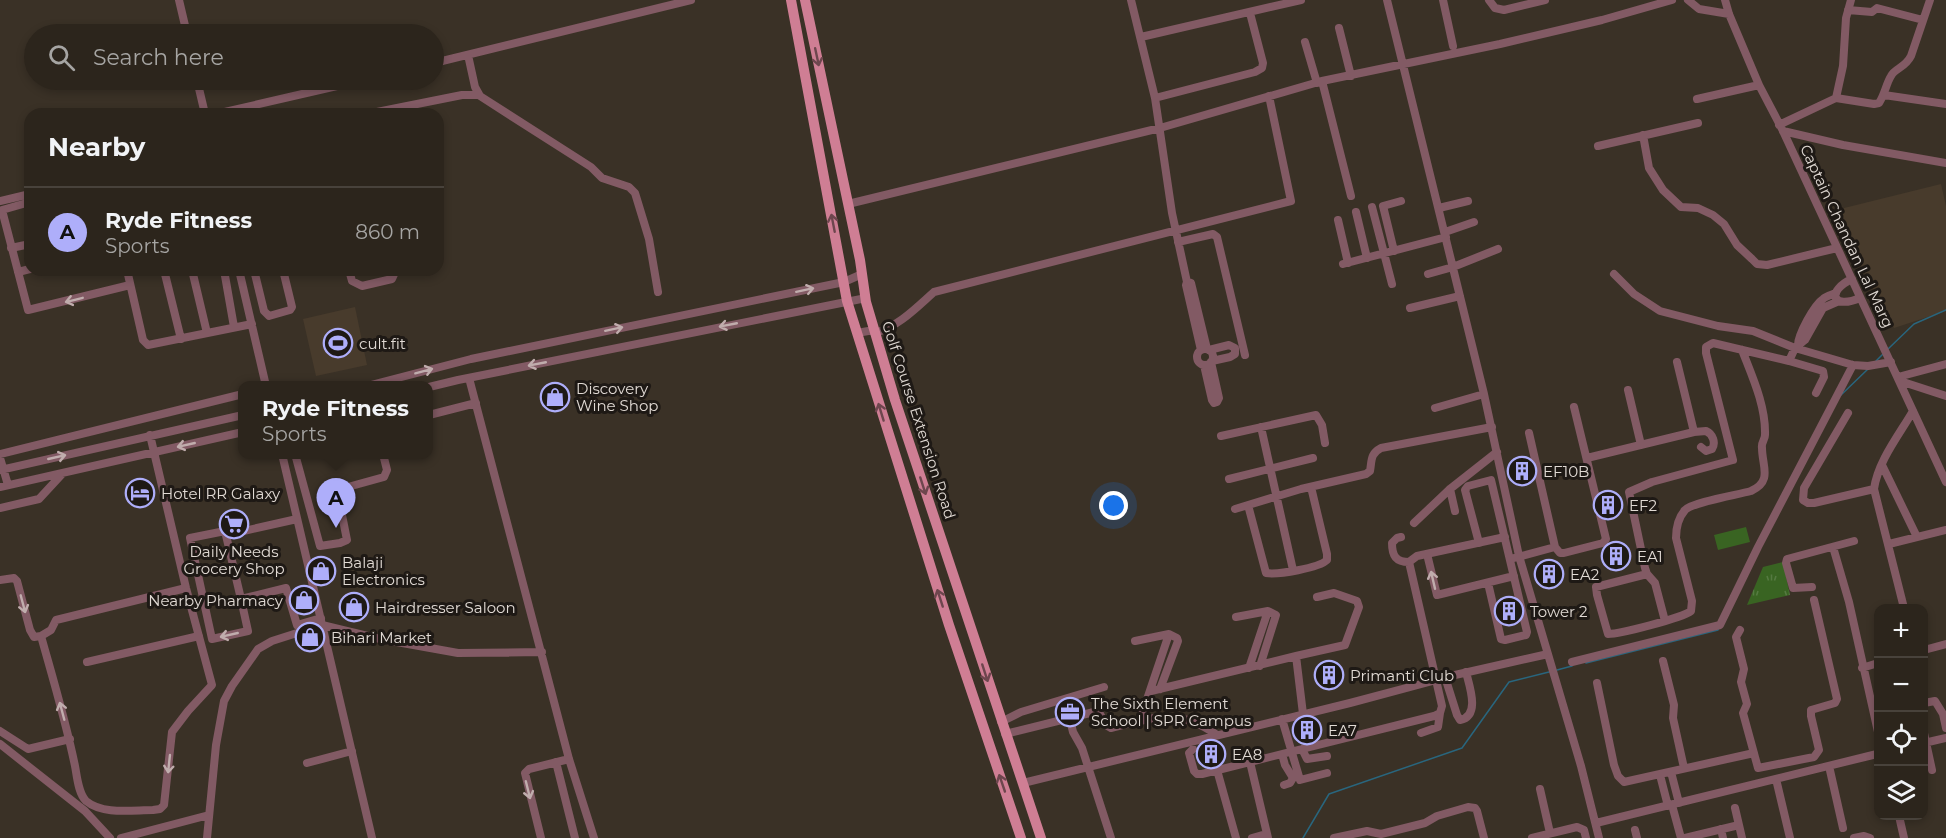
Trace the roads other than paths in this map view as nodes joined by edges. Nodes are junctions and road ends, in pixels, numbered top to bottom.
1 (179, 0) edge
2 (691, 0) edge
3 (791, 0) edge
4 (805, 0) edge
5 (1131, 0) edge
6 (1301, 0) edge
7 (1387, 0) edge
8 (1443, 0) edge
9 (1489, 0) edge
10 (1545, 0) edge
11 (1672, 0) edge
12 (1688, 0) edge
13 (1725, 0) edge
14 (1851, 0) edge
15 (1930, 0) edge
16 (1848, 10) junction
17 (1250, 13) junction
18 (1729, 14) junction
19 (1923, 20) junction
20 (185, 24) edge
21 (1339, 28) dead end
22 (1141, 37) junction
23 (1305, 42) dead end
24 (1453, 46) dead end
25 (468, 55) junction
26 (444, 61) edge
27 (1402, 65) junction
28 (1351, 76) junction
29 (1320, 82) junction
30 (1760, 85) junction
31 (199, 90) edge
32 (320, 90) edge
33 (478, 95) junction
34 (1884, 95) junction
35 (1269, 96) junction
36 (1155, 98) junction
37 (1836, 98) junction
38 (1697, 99) dead end
39 (1946, 104) edge
40 (204, 108) edge
41 (242, 108) edge
42 (397, 108) edge
43 (1698, 123) dead end
44 (1160, 128) junction
45 (1781, 128) junction
46 (1643, 135) junction
47 (1598, 146) dead end
48 (1946, 163) edge
49 (24, 195) edge
50 (1351, 196) dead end
51 (0, 201) edge
52 (1401, 201) dead end
53 (1468, 201) dead end
54 (24, 204) edge
55 (848, 204) junction
56 (1372, 207) dead end
57 (1439, 208) junction
58 (1356, 212) dead end
59 (1338, 220) dead end
60 (1474, 222) dead end
61 (1176, 231) junction
62 (1445, 234) junction
63 (1178, 242) junction
64 (24, 245) edge
65 (11, 248) junction
66 (1837, 248) junction
67 (1498, 249) dead end
68 (1394, 251) junction
69 (1384, 253) junction
70 (1367, 258) junction
71 (1453, 267) junction
72 (24, 270) edge
73 (18, 272) junction
74 (862, 274) junction
75 (1428, 274) dead end
76 (1614, 274) dead end
77 (128, 276) edge
78 (166, 276) edge
79 (193, 276) edge
80 (225, 276) edge
81 (240, 276) edge
82 (255, 276) edge
83 (285, 276) edge
84 (351, 276) edge
85 (393, 276) edge
86 (1852, 279) junction
87 (256, 282) junction
88 (844, 282) junction
89 (1392, 284) dead end
90 (130, 285) junction
91 (243, 286) junction
92 (658, 292) dead end
93 (1460, 296) junction
94 (1837, 297) junction
95 (866, 298) junction
96 (1860, 298) junction
97 (847, 301) junction
98 (1410, 308) dead end
99 (252, 324) junction
100 (234, 327) junction
101 (875, 332) junction
102 (207, 333) junction
103 (857, 333) junction
104 (181, 339) junction
105 (1797, 347) junction
106 (1206, 349) junction
107 (1742, 350) junction
108 (1245, 355) dead end
109 (1889, 359) junction
110 (1789, 361) junction
111 (1209, 362) junction
112 (1677, 362) dead end
113 (1946, 364) edge
114 (1853, 365) junction
115 (469, 378) junction
116 (1899, 379) junction
117 (265, 381) edge
118 (386, 381) edge
119 (433, 386) edge
120 (1628, 390) dead end
121 (1816, 393) dead end
122 (1484, 394) junction
123 (238, 395) edge
124 (1946, 396) edge
125 (476, 403) junction
126 (1574, 407) dead end
127 (1435, 408) dead end
128 (1913, 411) junction
129 (1848, 413) dead end
130 (433, 414) edge
131 (238, 416) edge
132 (1261, 427) junction
133 (1492, 427) junction
134 (1694, 432) junction
135 (238, 433) edge
136 (1528, 433) dead end
137 (150, 435) junction
138 (1221, 436) dead end
139 (1326, 443) dead end
140 (1641, 445) junction
141 (1701, 447) dead end
142 (1497, 452) junction
143 (153, 453) junction
144 (0, 456) edge
145 (1313, 458) dead end
146 (1587, 458) junction
147 (283, 459) edge
148 (296, 459) edge
149 (384, 459) edge
150 (1882, 465) junction
151 (1271, 469) junction
152 (2, 470) edge
153 (63, 472) junction
154 (1229, 479) dead end
155 (1946, 482) edge
156 (4, 486) edge
157 (1311, 487) junction
158 (1450, 489) junction
159 (1874, 489) junction
160 (1278, 496) junction
161 (1248, 505) junction
162 (0, 508) edge
163 (1235, 509) dead end
164 (1455, 511) dead end
165 (297, 519) junction
166 (1414, 523) dead end
167 (1946, 530) edge
168 (226, 535) junction
169 (1401, 537) dead end
170 (1505, 537) junction
171 (1917, 537) junction
172 (1854, 541) dead end
173 (1479, 543) junction
174 (1889, 544) junction
175 (1555, 547) junction
176 (1833, 548) junction
177 (1427, 554) junction
178 (1514, 557) junction
179 (1409, 562) junction
180 (1293, 570) junction
181 (1647, 574) junction
182 (1514, 576) junction
183 (0, 580) edge
184 (1488, 583) junction
185 (1812, 587) dead end
186 (186, 588) junction
187 (1317, 597) dead end
188 (241, 599) junction
189 (1814, 600) dead end
190 (1903, 604) edge
191 (1268, 611) junction
192 (1236, 617) dead end
193 (1665, 621) junction
194 (321, 622) junction
195 (1263, 626) junction
196 (1272, 628) junction
197 (1740, 630) dead end
198 (1169, 634) junction
199 (41, 636) junction
200 (199, 636) junction
201 (1136, 641) dead end
202 (1946, 644) edge
203 (1928, 649) edge
204 (542, 652) junction
205 (1548, 654) junction
206 (1296, 656) junction
207 (1259, 659) junction
208 (1663, 661) dead end
209 (87, 662) dead end
210 (1572, 662) dead end
211 (1874, 664) edge
212 (1250, 668) junction
213 (1862, 668) junction
214 (1466, 672) junction
215 (1441, 679) junction
216 (1597, 683) dead end
217 (1104, 687) dead end
218 (1160, 689) junction
219 (1151, 691) junction
220 (1928, 702) edge
221 (1066, 703) dead end
222 (1440, 712) junction
223 (1303, 714) junction
224 (1874, 716) edge
225 (1070, 718) junction
226 (1282, 719) junction
227 (1140, 720) junction
228 (1001, 722) junction
229 (1946, 728) edge
230 (0, 731) edge
231 (1421, 733) dead end
232 (1005, 734) junction
233 (1217, 735) junction
234 (1946, 738) edge
235 (70, 739) junction
236 (1928, 740) edge
237 (0, 744) edge
238 (1193, 749) dead end
239 (1302, 749) junction
240 (352, 751) junction
241 (1291, 752) junction
242 (1754, 753) junction
243 (1282, 754) junction
244 (1874, 754) edge
245 (1928, 755) edge
246 (1327, 756) dead end
247 (569, 759) junction
248 (556, 762) junction
249 (1250, 762) junction
250 (307, 763) dead end
251 (1088, 766) junction
252 (1829, 766) junction
253 (1684, 768) junction
254 (1217, 770) junction
255 (1932, 770) dead end
256 (1671, 772) junction
257 (1327, 774) dead end
258 (1660, 775) junction
259 (1776, 779) junction
260 (1023, 783) junction
261 (1284, 785) dead end
262 (1540, 789) dead end
263 (1673, 804) junction
264 (1735, 808) dead end
265 (209, 815) junction
266 (1900, 820) edge
267 (1596, 823) junction
268 (1739, 825) junction
269 (1843, 828) dead end
270 (1550, 833) junction
271 (1722, 834) edge
272 (1267, 836) edge
273 (110, 838) edge
274 (121, 838) edge
275 (207, 838) edge
276 (372, 838) edge
277 (541, 838) edge
278 (575, 838) edge
279 (594, 838) edge
280 (1021, 838) edge
281 (1041, 838) edge
282 (1111, 838) edge
283 (1236, 838) edge
284 (1252, 838) edge
285 (1334, 838) edge
286 (1484, 838) edge
287 (1532, 838) edge
288 (1586, 838) edge
289 (1599, 838) edge
290 (1683, 838) edge
291 (1742, 838) edge
292 (1790, 838) edge
293 (1854, 838) edge
294 (1870, 838) edge
295 (1905, 838) edge

1 - 20 street
2 - 25 street
88 -> 3 main road
4 -> 55 main road, Golf Course Extension Road
5 - 22 street
6 - 17 street
7 - 27 street
8 - 24 street
9 - 10 street
11 - 27 street
12 - 18 street
13 - 18 street, Captain Chandan Lal Marg
14 - 16 street
15 - 19 street
16 - 19 street
16 - 37 street
17 - 22 street
17 - 36 street
18 - 30 street, Captain Chandan Lal Marg
19 - 34 street
21 - 28 street
22 - 36 street
23 - 29 street
25 - 26 street
25 - 33 street
27 - 28 street
27 - 57 street
28 - 29 street
29 - 35 street
29 - 50 street
30 - 38 street
30 - 45 street, Captain Chandan Lal Marg
31 - 40 street
32 - 41 street
33 - 42 street
33 - 92 street
34 - 37 street
34 - 39 street
35 - 44 street
35 - 61 street
36 - 44 street
37 - 45 street
43 - 46 street
44 - 55 street
44 - 61 street
45 - 48 street
45 - 66 street, Captain Chandan Lal Marg
46 - 47 street
46 - 66 street
49 - 51 street
52 - 68 street
53 - 57 street
54 - 65 street
55 - 74 main road, Golf Course Extension Road
56 - 69 street
57 - 62 street
58 - 70 street
59 - 70 street
60 - 62 street
61 - 63 street
61 - 101 street
62 - 68 street
62 - 71 street
63 - 106 street
63 - 108 street
64 - 65 street
65 - 73 street
66 - 86 street, Captain Chandan Lal Marg
67 - 71 street
68 - 69 street
69 - 70 street
69 - 89 street
71 - 75 street
71 - 93 street
72 - 73 street
90 -> 73 street
74 - 88 street
74 - 95 main road, Golf Course Extension Road
76 - 105 street
77 - 90 street
78 - 104 street
79 - 102 street
80 - 100 street
81 - 91 street
82 - 87 street
83 - 87 street
84 - 85 street
86 - 94 street
86 - 96 street, Captain Chandan Lal Marg
87 - 91 street
88 - 97 main road
118 -> 88 street
90 - 104 street
91 - 99 street
93 - 98 street
93 - 122 street
94 - 96 street
94 - 105 street
95 - 97 street
95 - 101 main road, Golf Course Extension Road
96 - 109 street, Captain Chandan Lal Marg
97 - 103 main road
97 -> 115 street
99 - 100 street
99 - 117 street
100 - 102 street
101 - 103 street
101 -> 228 main road, Golf Course Extension Road
102 - 104 street
280 -> 103 main road
105 - 110 street
105 - 114 street
106 - 111 street
106 - 111 street
106 - 111 street
107 - 110 street
107 - 181 street
107 - 193 street
109 - 114 street
109 - 116 street, Captain Chandan Lal Marg
110 - 121 street
112 - 134 street
113 - 116 street
114 - 210 street
115 - 119 street
115 - 125 street
116 - 124 street
116 - 128 street, Captain Chandan Lal Marg
120 - 140 street
122 - 127 street
122 - 133 street
123 - 144 street
125 - 130 street
125 - 204 street
126 - 146 street
128 - 150 street
128 - 155 street, Captain Chandan Lal Marg
129 - 159 street
131 - 137 street
132 - 138 street
132 - 139 street
132 - 151 street
133 - 142 street
133 - 157 street
134 - 140 street
134 - 141 street
135 -> 143 street
136 - 175 street
137 - 143 street
152 -> 137 street
140 - 146 street
142 - 158 street
142 - 178 street
143 - 153 street
143 - 186 street
144 - 152 street
145 - 151 street
146 - 175 street
147 - 165 street
148 - 149 street
150 - 159 street
150 - 171 street
151 - 154 street
151 - 160 street
152 - 156 street
153 - 156 street
153 - 162 street
157 - 160 street
157 - 180 street
158 - 164 street
158 - 166 street
159 - 174 street
160 - 161 street
160 - 180 street
161 - 163 street
161 - 180 street
165 - 168 street
165 - 194 street
167 - 171 street
168 - 188 street
188 -> 168 street
169 - 179 street
170 - 173 street
170 - 173 street
170 - 178 street
171 - 174 street
172 - 176 street
173 - 177 street
174 - 190 street
175 - 178 street
176 - 185 street
176 - 213 street
177 - 179 street
184 -> 177 street
178 - 182 street
178 - 205 street
179 - 215 street
181 - 193 street
181 - 193 street
182 - 184 street
182 - 184 street
183 -> 199 street
186 - 199 street
186 - 200 street
187 - 206 street
188 - 194 street
189 - 242 street
191 - 192 street
191 - 195 street
191 - 196 street
194 - 204 street
194 - 240 street
194 - 265 street
195 - 196 street
195 - 207 street
196 - 207 street
197 - 242 street
198 - 201 street
198 - 218 street
198 - 219 street
235 -> 199 street
200 - 209 street
200 -> 235 street
202 - 203 street
204 - 247 street
205 - 214 street
205 - 267 street
206 - 207 street
206 - 223 street
207 - 212 street
207 - 212 street
208 - 253 street
211 - 213 street
212 - 218 street
213 - 224 street
214 - 215 street
214 - 215 street
215 - 222 street
215 - 223 street
216 - 258 street
217 - 228 street
218 - 219 street
219 - 227 street
220 - 229 street
221 - 225 street
222 - 231 street
222 - 239 street
223 - 226 street
225 - 227 street
225 - 232 street
225 - 251 street
226 - 233 street
226 - 241 street
227 - 233 street
228 - 232 main road, Golf Course Extension Road
230 - 235 street
232 - 260 main road, Golf Course Extension Road
233 - 251 street
234 - 236 street
237 - 273 street
238 - 254 street
239 - 241 street
239 - 246 street
240 - 250 street
240 - 276 street
241 - 243 street
241 - 257 street
242 - 253 street
243 - 249 street
243 - 261 street
244 - 252 street
245 - 255 street
247 - 248 street
247 - 279 street
248 -> 277 street
248 - 278 street
249 - 254 street
249 - 272 street
251 - 260 street
251 - 282 street
252 - 259 street
252 - 269 street
253 - 256 street
254 - 283 street
256 - 258 street
256 - 263 street
258 - 263 street
259 - 263 street
259 - 292 street
260 - 281 main road, Golf Course Extension Road
262 - 270 street
263 - 267 street
263 - 290 street
264 - 268 street
265 - 274 street
265 - 275 street
266 - 295 street
267 - 289 street
268 - 271 street
268 - 291 street
270 - 287 street
270 - 288 street
271 - 290 street
272 - 284 street
285 - 286 street
293 - 294 street

